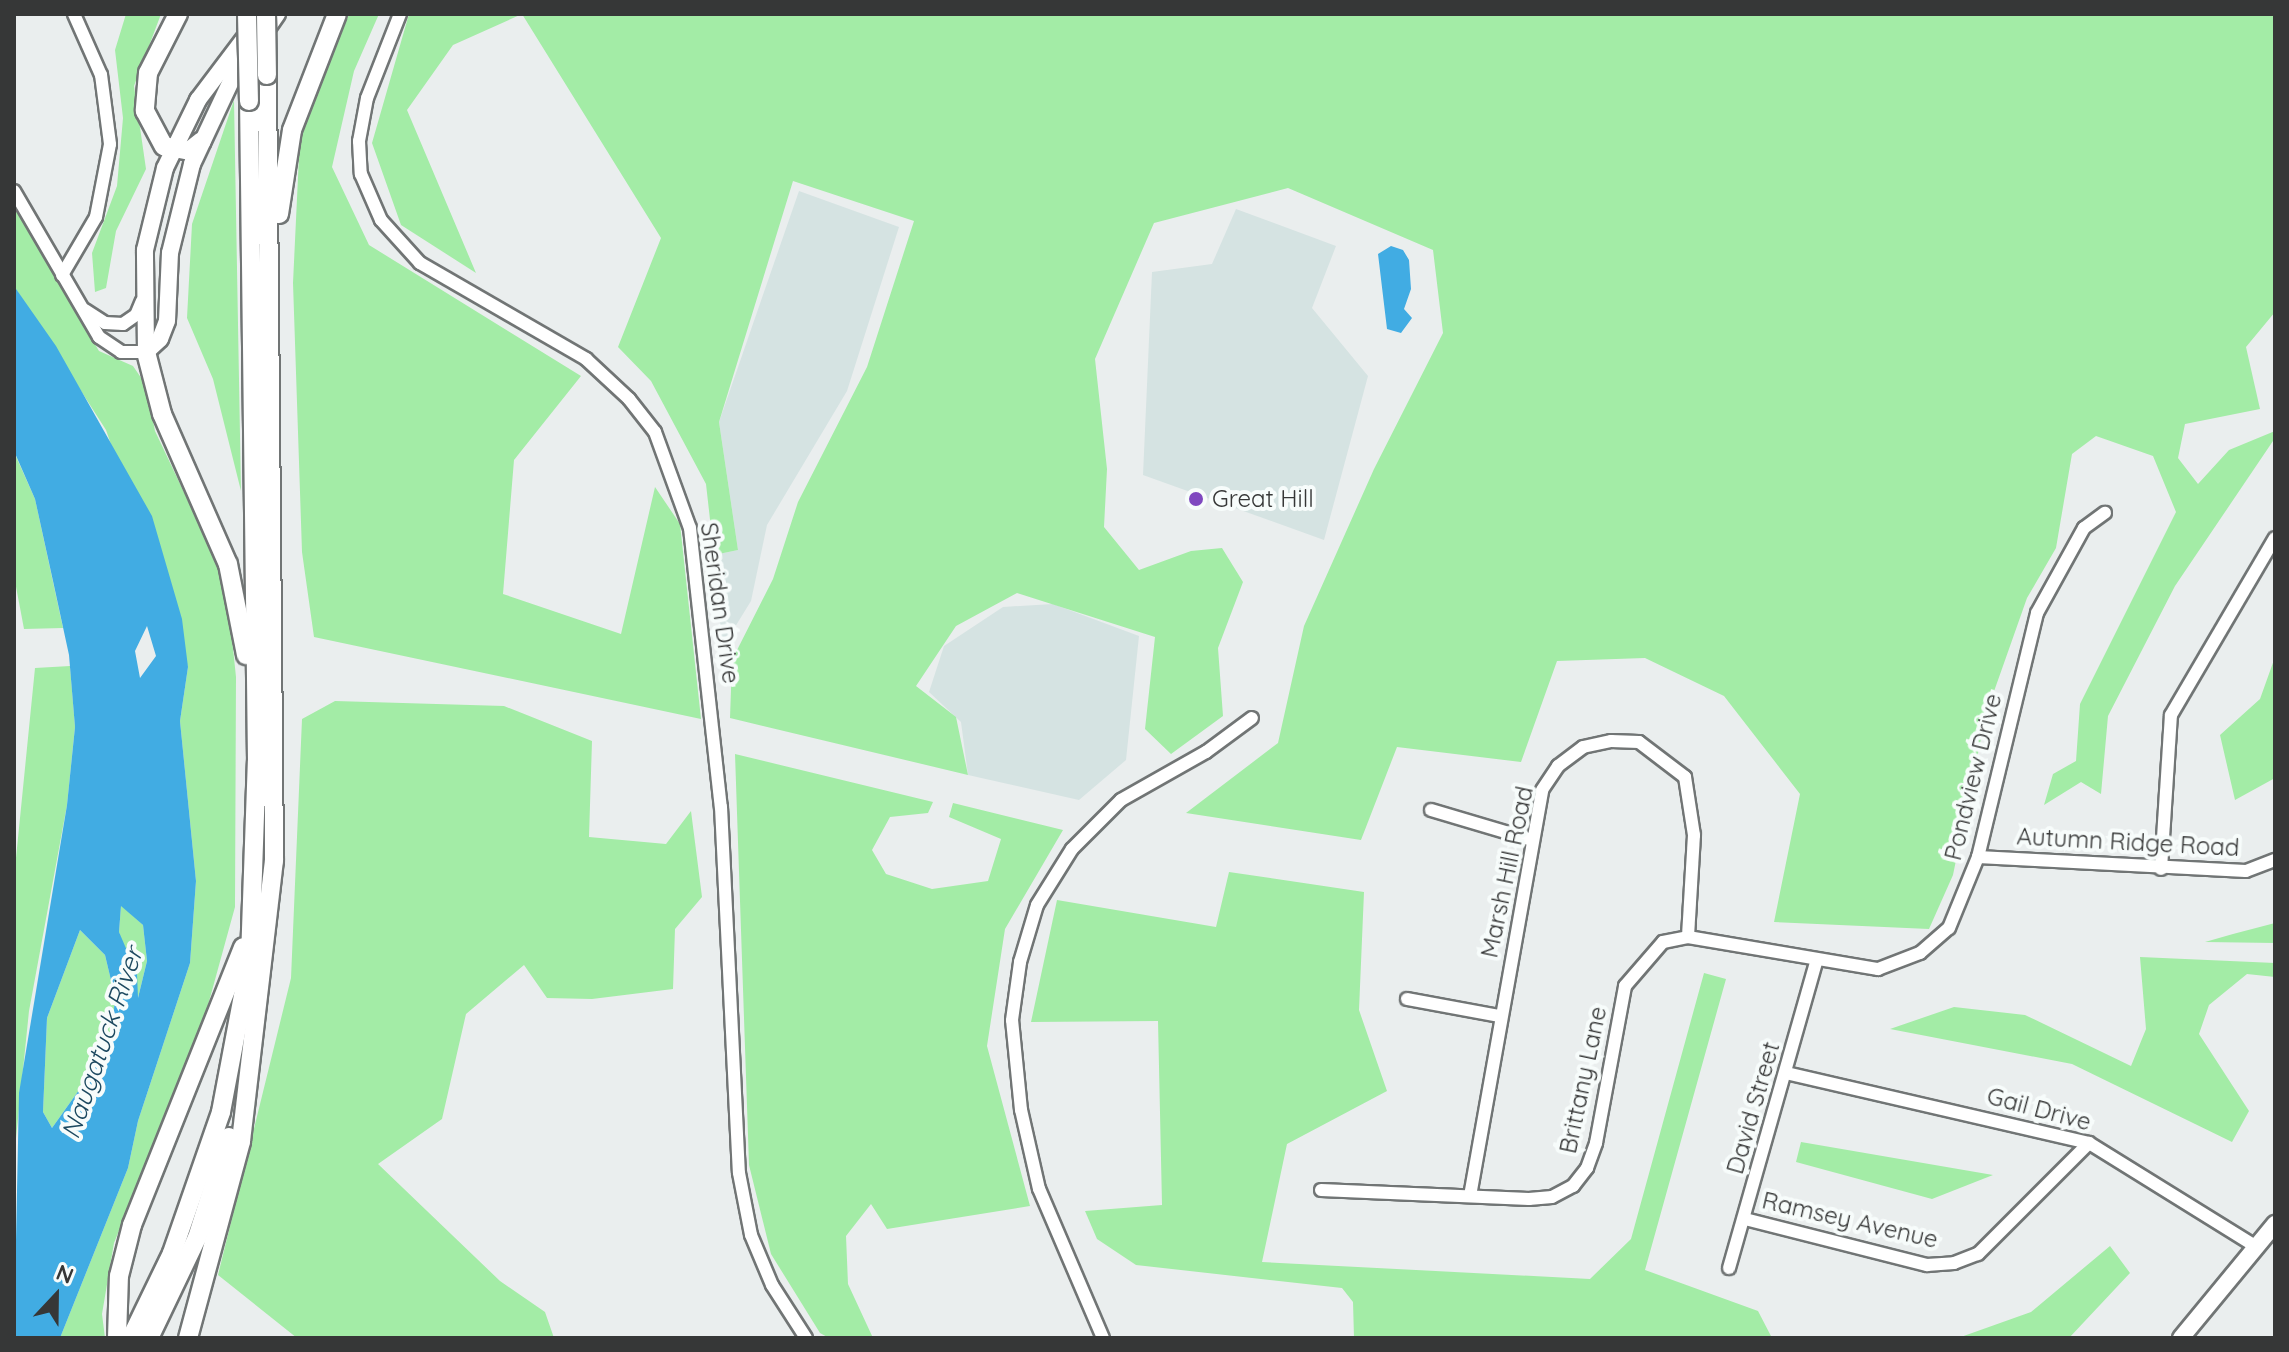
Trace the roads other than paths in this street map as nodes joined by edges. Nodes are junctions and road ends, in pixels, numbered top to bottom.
1 (74, 14) edge
2 (178, 14) edge
3 (247, 14) edge
4 (264, 14) edge
5 (277, 14) edge
6 (337, 14) edge
7 (400, 14) edge
8 (202, 141) junction
9 (172, 150) junction
10 (14, 191) edge
11 (62, 275) junction
12 (142, 301) junction
13 (80, 306) junction
14 (270, 341) junction
15 (146, 352) junction
16 (2105, 513) dead end
17 (2275, 538) edge
18 (1252, 718) dead end
19 (257, 761) junction
20 (1431, 810) dead end
21 (1532, 840) junction
22 (1978, 857) junction
23 (2275, 860) edge
24 (2161, 869) junction
25 (254, 885) junction
26 (1688, 937) junction
27 (1817, 960) junction
28 (260, 998) junction
29 (1407, 999) dead end
30 (1499, 1016) junction
31 (1786, 1073) junction
32 (2089, 1143) junction
33 (1321, 1190) dead end
34 (1470, 1196) junction
35 (1745, 1219) junction
36 (2275, 1224) edge
37 (2257, 1247) junction
38 (1729, 1268) dead end
39 (117, 1338) edge
40 (131, 1338) edge
41 (149, 1338) edge
42 (188, 1338) edge
43 (806, 1338) edge
44 (1103, 1338) edge
45 (2181, 1338) edge

1 - 11 street
2 - 9 highway
3 - 19 highway, bridge
4 - 9 main road
4 - 14 highway, bridge
5 - 8 main road
6 - 14 highway
7 - 43 street, Sheridan Drive
8 - 9 highway
8 - 15 main road
9 - 12 main road
10 - 11 street
11 - 13 street
12 - 13 street
12 - 15 main road
13 - 15 street
14 - 28 highway
15 - 19 highway
16 - 22 street, Pondview Drive
17 - 24 street
18 - 44 street
19 - 25 highway
20 - 21 street
21 - 26 street, Marsh Hill Road
21 - 30 street, Marsh Hill Road
22 - 24 street, Autumn Ridge Road
22 - 27 street, Pondview Drive
23 - 24 street, Autumn Ridge Road
25 - 39 highway
25 - 40 highway
26 - 27 street
26 - 34 street, Brittany Lane
27 - 31 street, David Street
28 - 41 highway
28 - 42 highway
29 - 30 street
30 - 34 street, Marsh Hill Road
31 - 32 street, Gail Drive
31 - 35 street, David Street
32 - 35 street, Ramsey Avenue
32 - 37 street, Gail Drive
33 - 34 street, Brittany Lane
35 - 38 street, David Street
36 - 37 main road
37 - 45 main road

